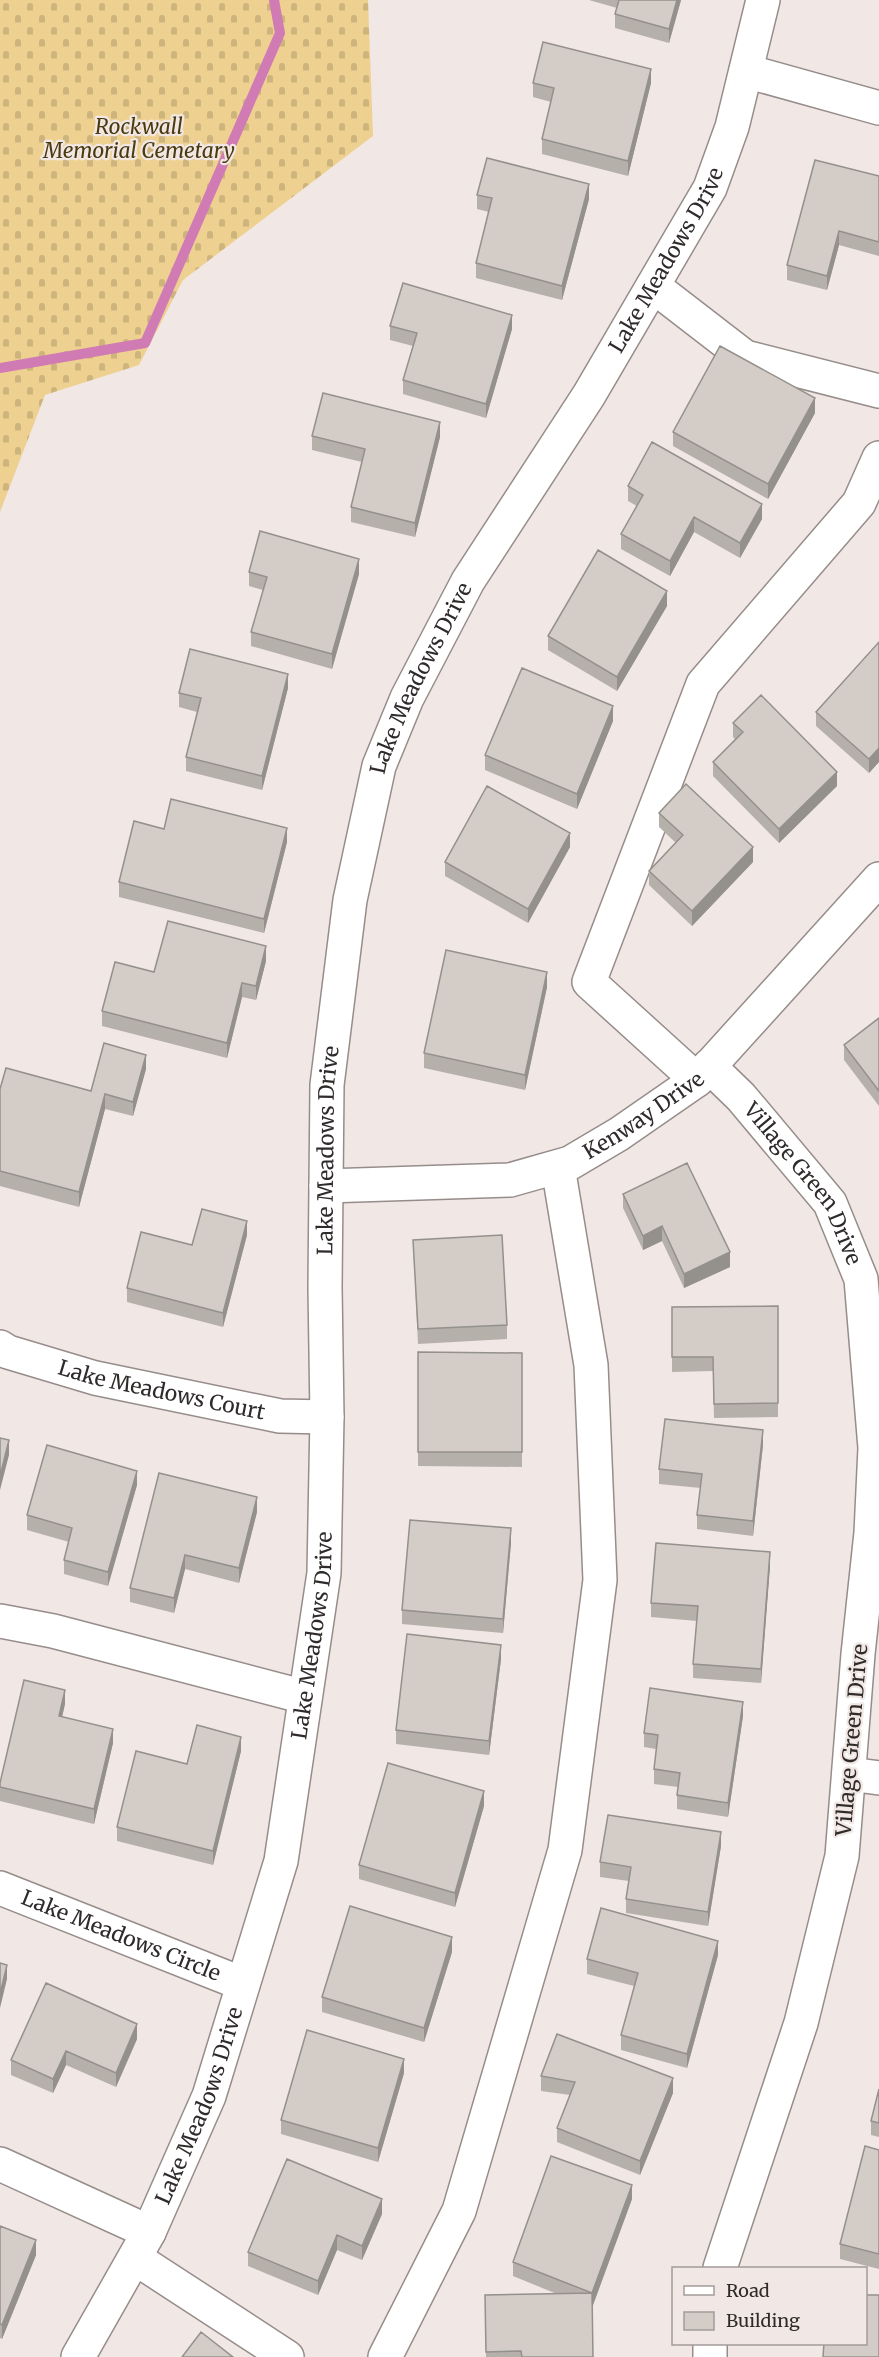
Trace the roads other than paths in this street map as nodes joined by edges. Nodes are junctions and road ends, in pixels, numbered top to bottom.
1 (763, 0) edge
2 (746, 71) junction
3 (879, 108) edge
4 (653, 286) junction
5 (879, 391) edge
6 (879, 458) edge
7 (879, 879) edge
8 (703, 1073) junction
9 (558, 1167) junction
10 (326, 1186) junction
11 (0, 1347) edge
12 (327, 1417) junction
13 (0, 1622) edge
14 (305, 1697) junction
15 (864, 1776) edge
16 (0, 1888) edge
17 (243, 1984) junction
18 (0, 2164) edge
19 (142, 2245) junction
20 (720, 2267) edge
21 (78, 2357) edge
22 (287, 2357) edge
23 (385, 2357) edge

1 - 2 street, Lake Meadows Drive
2 - 3 street
2 - 4 street, Lake Meadows Drive
4 - 5 street
4 - 10 street, Lake Meadows Drive
6 - 8 street, Village Green Drive
7 - 8 street, Kenway Drive
8 - 9 street, Kenway Drive
8 - 15 street, Village Green Drive
9 - 10 street, Kenway Drive
9 - 23 street
10 - 12 street, Lake Meadows Drive
11 - 12 street, Lake Meadows Court
12 - 14 street, Lake Meadows Drive
13 - 14 street
14 - 17 street, Lake Meadows Drive
15 - 20 street, Village Green Drive
16 - 17 street, Lake Meadows Circle
17 - 19 street, Lake Meadows Drive
18 - 19 street
19 - 21 street, Lake Meadows Drive
19 - 22 street

